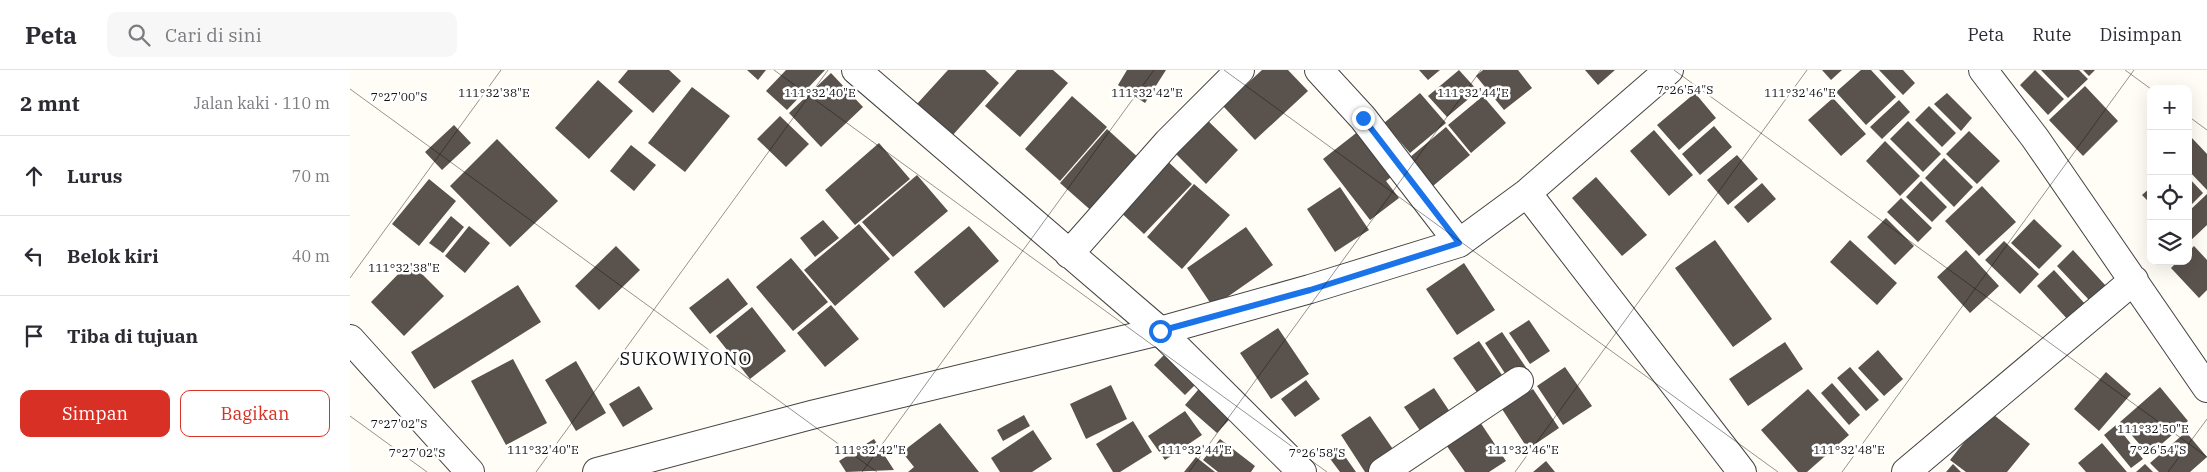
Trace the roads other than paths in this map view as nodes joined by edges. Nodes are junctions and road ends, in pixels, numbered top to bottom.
1 (856, 70) edge
2 (1240, 70) edge
3 (1319, 70) edge
4 (1669, 70) edge
5 (1983, 70) edge
6 (1527, 193) junction
7 (1459, 243) junction
8 (1069, 254) junction
9 (2134, 280) junction
10 (1160, 331) junction
11 (350, 339) edge
12 (1519, 382) dead end
13 (2207, 388) edge
14 (470, 472) edge
15 (597, 472) edge
16 (1302, 472) edge
17 (1383, 472) edge
18 (1742, 472) edge
19 (1906, 472) edge

1 - 8 street
2 - 8 street
3 - 7 street
4 - 6 street
5 - 9 street
6 - 7 street
6 - 18 street
7 - 10 street
8 - 10 street
9 - 13 street
9 - 19 street
10 - 15 street
10 - 16 street
11 - 14 street
12 - 17 street

